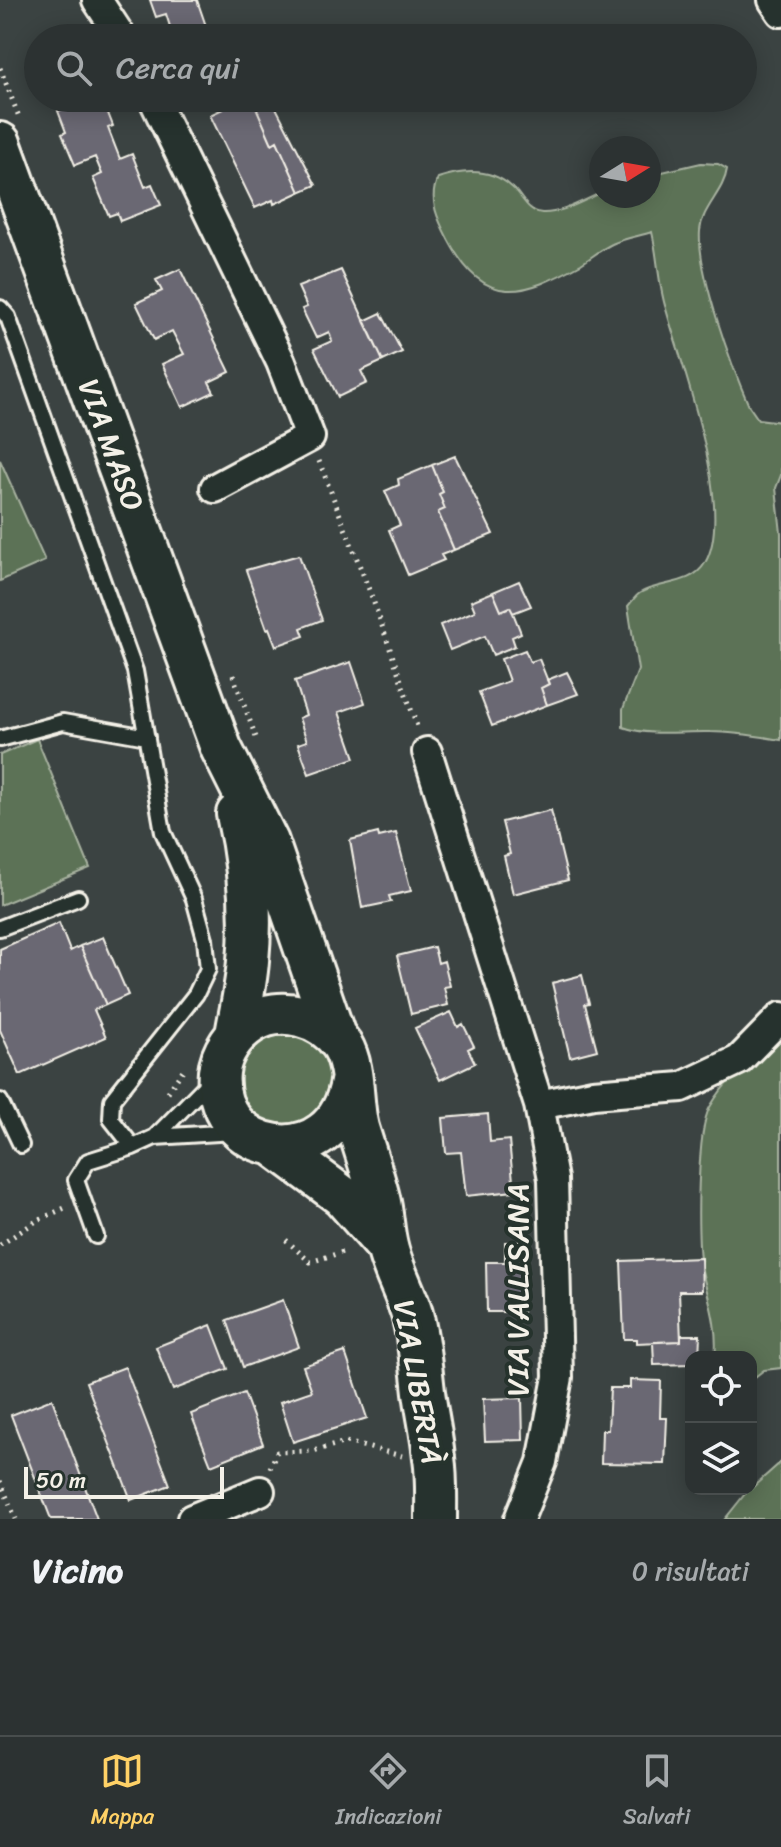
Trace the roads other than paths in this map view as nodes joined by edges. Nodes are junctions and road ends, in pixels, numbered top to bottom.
1 (97, 0) edge
2 (773, 0) edge
3 (781, 12) edge
4 (113, 24) edge
5 (160, 112) edge
6 (0, 143) edge
7 (0, 308) edge
8 (215, 488) dead end
9 (147, 737) junction
10 (0, 739) edge
11 (221, 748) junction
12 (427, 752) road end
13 (78, 898) dead end
14 (0, 928) edge
15 (781, 1017) edge
16 (236, 1035) junction
17 (335, 1036) junction
18 (219, 1072) junction
19 (351, 1082) junction
20 (0, 1101) edge
21 (539, 1105) junction
22 (155, 1137) junction
23 (258, 1138) junction
24 (21, 1145) dead end
25 (133, 1147) junction
26 (96, 1236) dead end
27 (371, 1248) junction
28 (260, 1491) road end
29 (192, 1519) edge
30 (436, 1519) edge
31 (519, 1519) edge

1 - 4 street
2 - 3 street
5 - 8 street
6 - 11 main road, VIA MASO
7 - 9 lane
9 - 10 lane
9 - 25 lane
11 - 16 main road
11 - 17 main road
12 - 21 street, VIA VALLISANA
13 - 14 lane
15 - 21 street
16 - 17 main road
16 - 18 main road
17 - 19 main road
18 - 22 lane
18 - 23 main road
19 - 23 main road
19 - 27 main road, VIA LIBERTÀ
20 - 24 lane
21 - 31 street, VIA VALLISANA
22 - 23 lane
22 - 25 lane
23 - 27 main road, VIA LIBERTÀ
25 - 26 lane
27 - 30 main road, VIA LIBERTÀ
28 - 29 street

